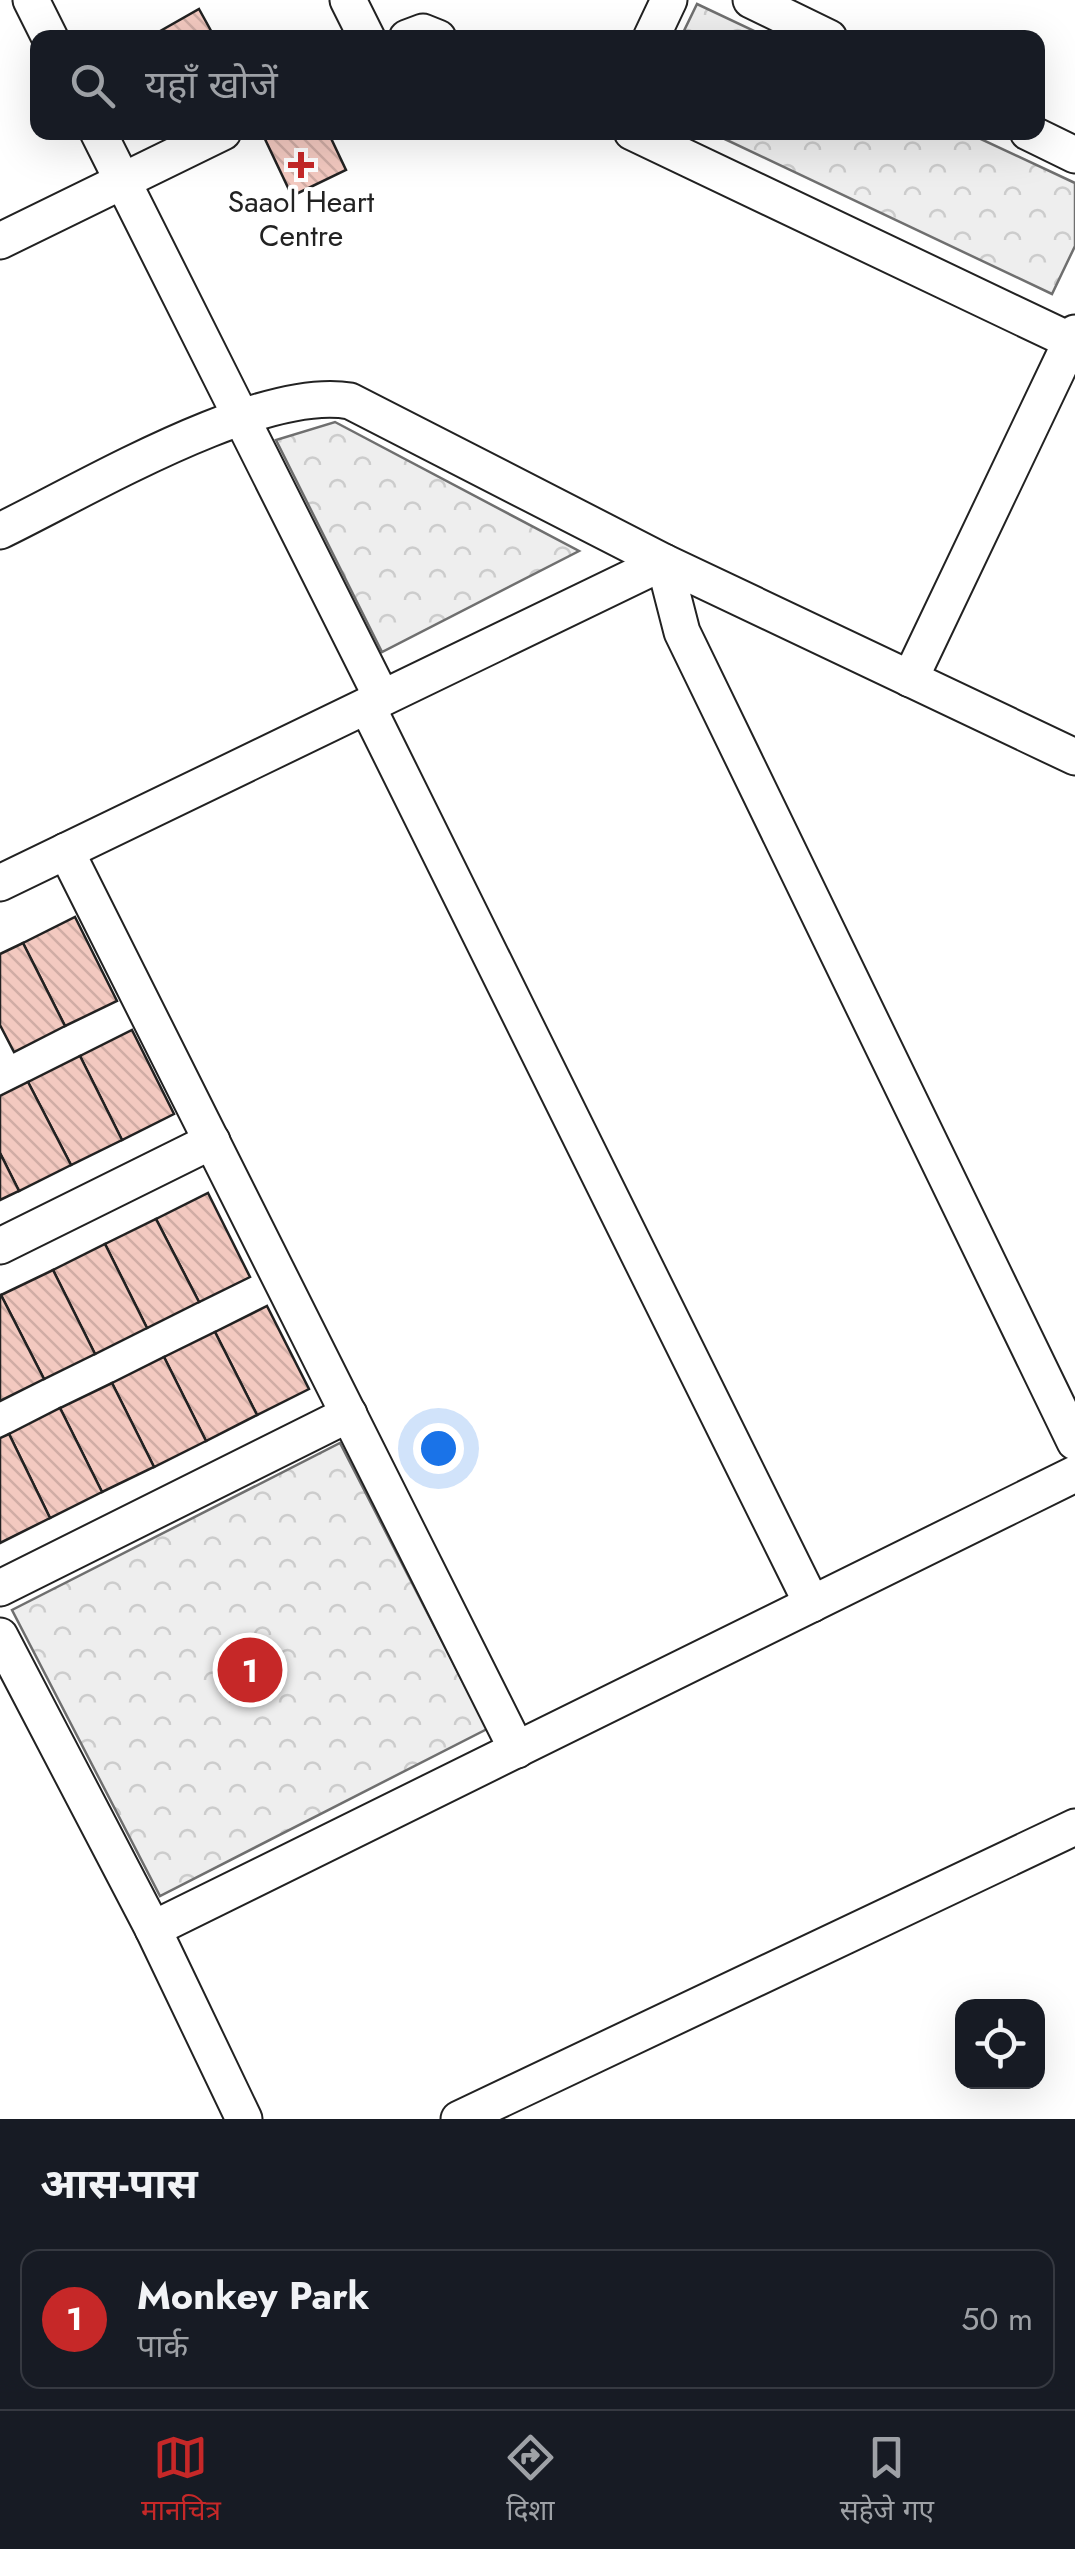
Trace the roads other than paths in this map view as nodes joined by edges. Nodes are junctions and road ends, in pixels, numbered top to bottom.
1 (31, 0) edge
2 (348, 0) edge
3 (669, 0) edge
4 (751, 0) edge
5 (46, 30) edge
6 (363, 30) edge
7 (655, 30) edge
8 (813, 30) edge
9 (102, 140) edge
10 (207, 140) edge
11 (649, 140) edge
12 (1044, 140) edge
13 (1075, 155) edge
14 (123, 182) junction
15 (0, 241) edge
16 (1073, 337) edge
17 (239, 415) junction
18 (0, 532) edge
19 (664, 562) junction
20 (910, 678) junction
21 (374, 702) junction
22 (1075, 758) edge
23 (66, 851) junction
24 (0, 883) edge
25 (212, 1141) junction
26 (0, 1246) edge
27 (348, 1414) junction
28 (1075, 1442) edge
29 (1075, 1474) edge
30 (0, 1588) edge
31 (812, 1604) junction
32 (0, 1636) edge
33 (517, 1750) junction
34 (1075, 1827) edge
35 (154, 1929) junction
36 (244, 2119) edge
37 (460, 2119) edge

1 - 5 street
2 - 6 street
3 - 7 street
4 - 8 street
9 - 14 street
10 - 14 street
11 - 16 street
12 - 13 street
14 - 15 street
14 - 17 street
16 - 20 street
17 - 18 street
17 - 19 street
17 - 21 street
19 - 20 street
19 - 21 street
19 - 28 street
20 - 22 street
21 - 23 street
21 - 31 street
23 - 24 street
23 - 25 street
25 - 26 street
25 - 27 street
27 - 30 street
27 - 33 street
29 - 31 street
31 - 33 street
32 - 35 street
33 - 35 street
34 - 37 street
35 - 36 street

